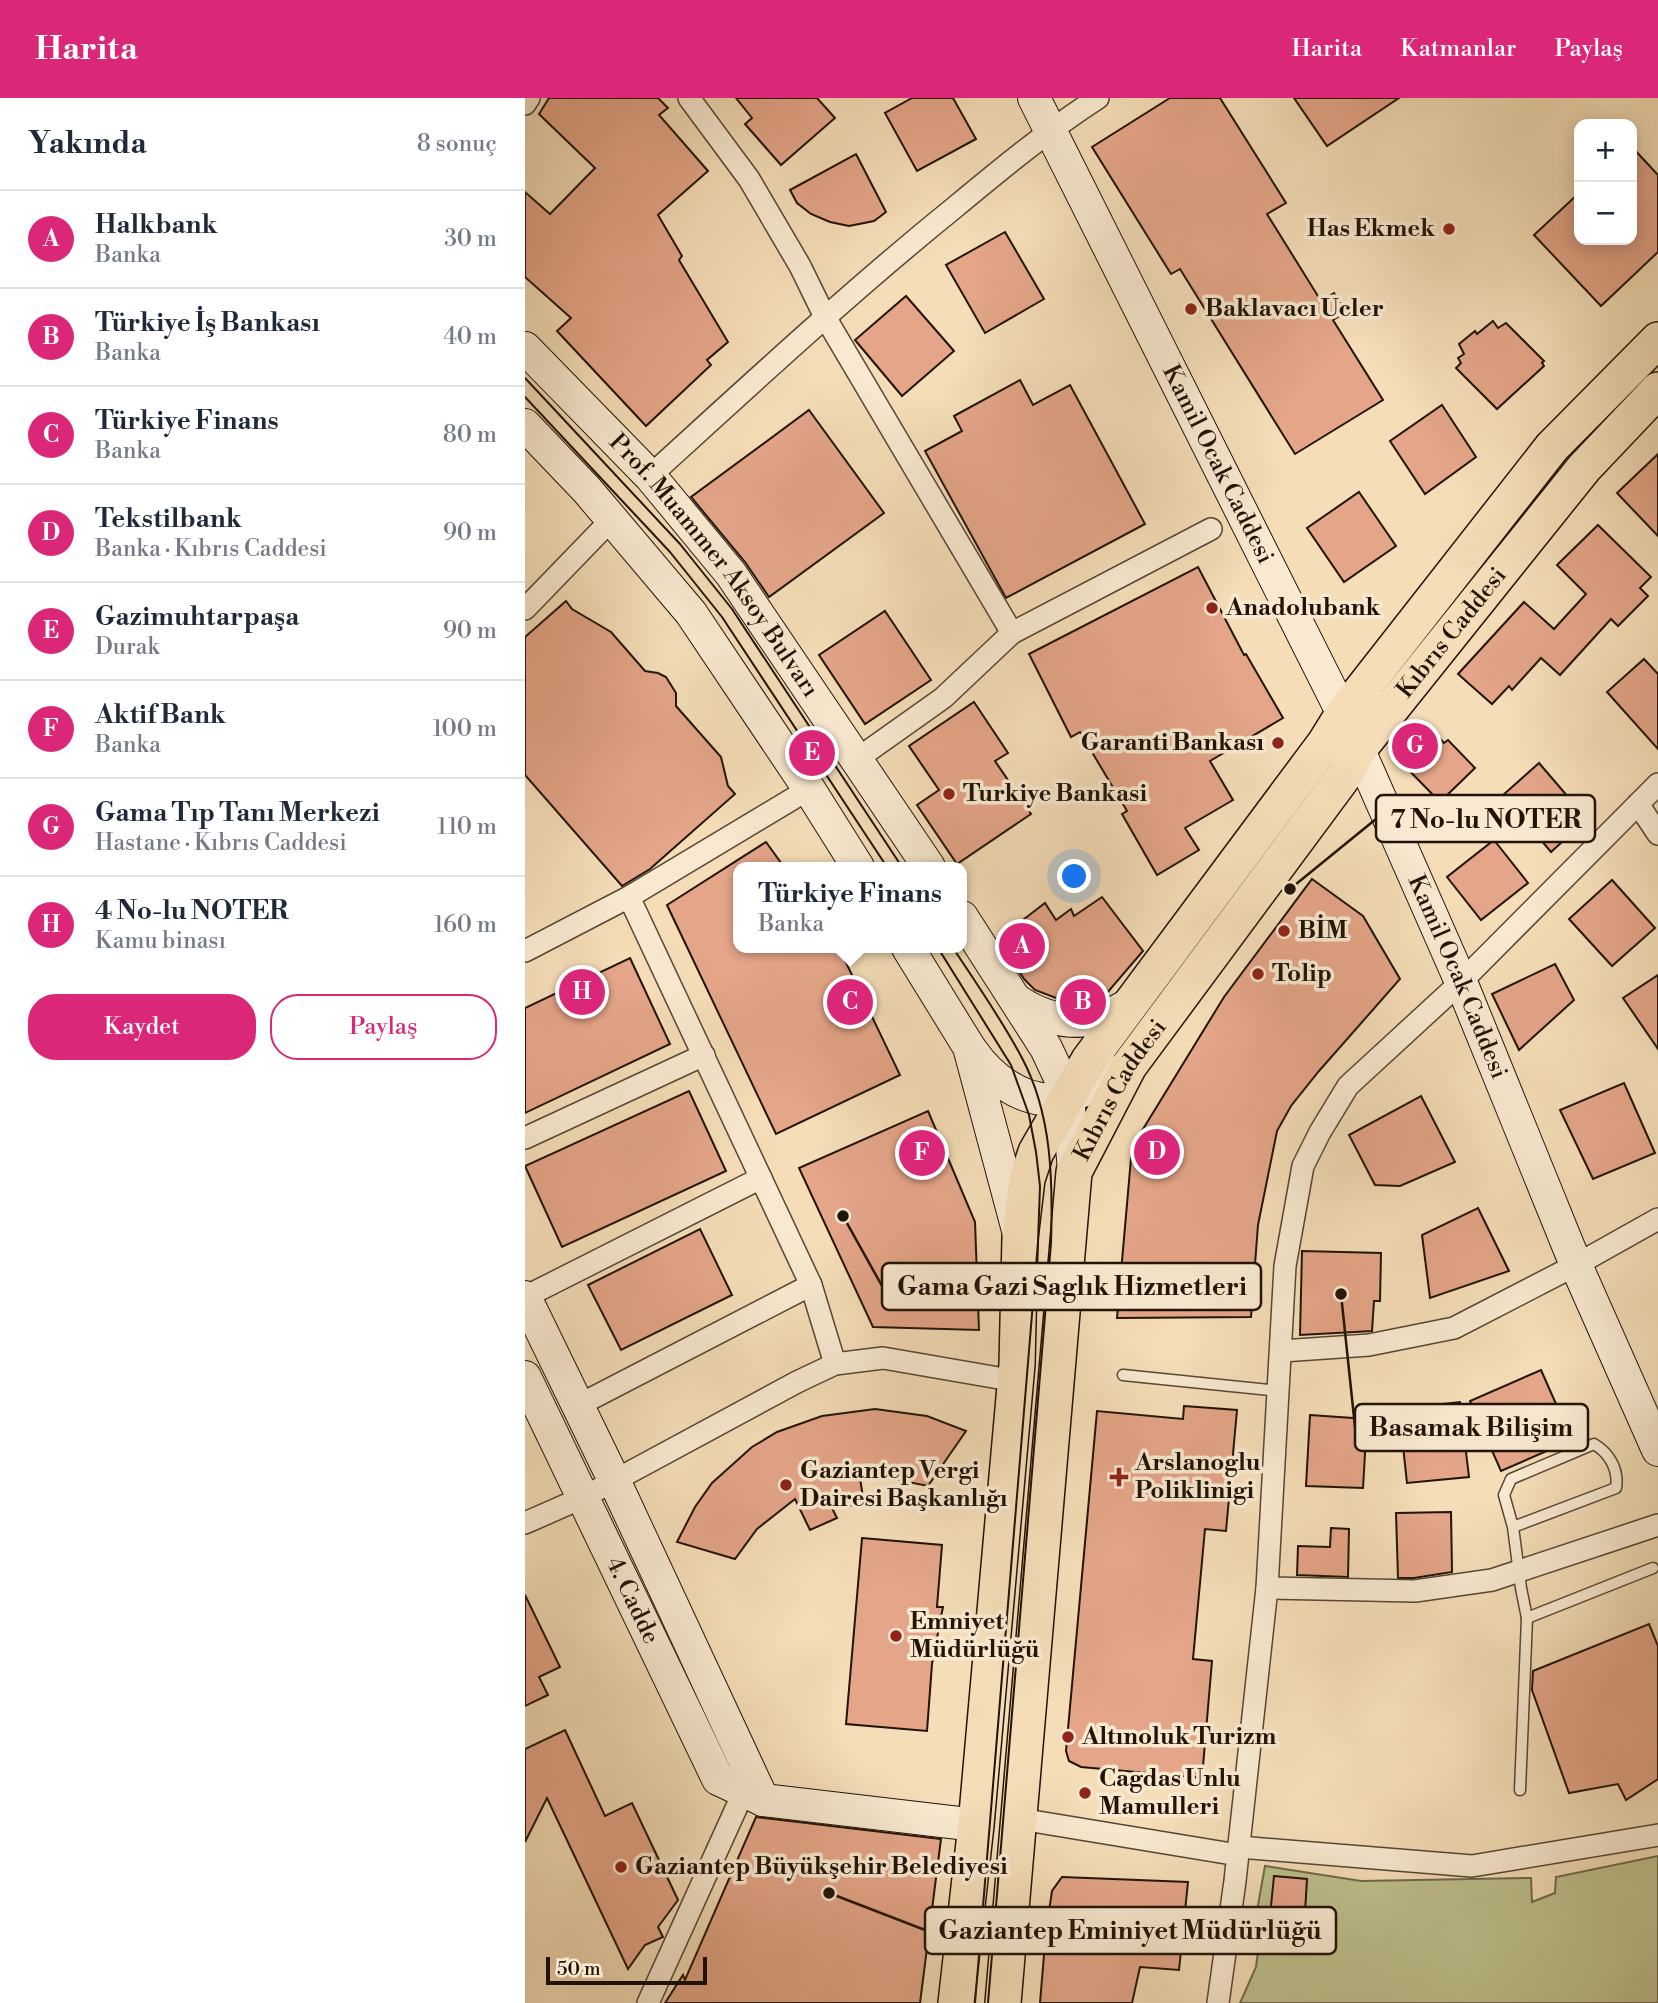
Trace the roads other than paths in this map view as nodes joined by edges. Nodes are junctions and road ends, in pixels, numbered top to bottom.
1 (529, 98) edge
2 (689, 98) edge
3 (1034, 98) edge
4 (1098, 98) edge
5 (525, 104) edge
6 (1050, 129) junction
7 (825, 317) junction
8 (1658, 340) edge
9 (525, 348) edge
10 (1658, 390) edge
11 (525, 425) edge
12 (650, 476) junction
13 (612, 519) junction
14 (1211, 528) dead end
15 (525, 609) edge
16 (1012, 633) junction
17 (1343, 714) junction
18 (1358, 750) junction
19 (857, 759) junction
20 (1658, 784) edge
21 (809, 789) junction
22 (1638, 804) junction
23 (1658, 834) edge
24 (855, 862) edge
25 (926, 862) edge
26 (629, 897) junction
27 (967, 924) edge
28 (525, 950) edge
29 (911, 953) edge
30 (1461, 982) junction
31 (1019, 1002) junction
32 (1130, 1003) junction
33 (969, 1047) junction
34 (703, 1055) junction
35 (1129, 1066) junction
36 (1068, 1095) junction
37 (525, 1138) edge
38 (1073, 1172) junction
39 (761, 1178) junction
40 (1658, 1219) edge
41 (1020, 1238) junction
42 (1576, 1265) junction
43 (811, 1285) junction
44 (525, 1297) edge
45 (1282, 1351) junction
46 (835, 1364) junction
47 (1122, 1375) dead end
48 (525, 1377) edge
49 (1016, 1381) junction
50 (1280, 1391) junction
51 (577, 1406) junction
52 (1658, 1450) edge
53 (614, 1480) junction
54 (584, 1497) junction
55 (525, 1522) edge
56 (1658, 1525) edge
57 (1513, 1527) junction
58 (1653, 1568) dead end
59 (1519, 1571) junction
60 (1266, 1588) junction
61 (1527, 1618) junction
62 (754, 1790) junction
63 (1520, 1790) dead end
64 (1020, 1819) junction
65 (976, 1825) junction
66 (1658, 1835) edge
67 (1239, 1851) junction
68 (647, 2003) edge
69 (957, 2003) edge
70 (1003, 2003) edge
71 (1218, 2003) edge

1 - 5 street
2 - 7 street
3 - 6 street, Kamil Ocak Caddesi
4 - 6 street
6 - 7 street
6 - 17 street, Kamil Ocak Caddesi
7 - 12 street
7 - 16 street
8 - 17 main road
9 - 12 street, Prof. Muammer Aksoy Bulvarı
10 - 18 main road, Kıbrıs Caddesi
11 - 13 street, Prof. Muammer Aksoy Bulvarı
12 - 19 street, Prof. Muammer Aksoy Bulvarı
13 - 15 street
13 - 21 street, Prof. Muammer Aksoy Bulvarı
14 - 16 street
16 - 19 street
17 - 18 street, Kamil Ocak Caddesi
17 - 32 main road
18 - 30 street, Kamil Ocak Caddesi
18 - 35 main road, Kıbrıs Caddesi
19 - 25 street, Prof. Muammer Aksoy Bulvarı
20 - 22 street
21 - 24 street, Prof. Muammer Aksoy Bulvarı
21 - 26 street
22 - 23 street
22 - 30 street
26 - 28 street
26 - 34 street
27 - 31 street
29 - 33 street
30 - 42 street, Kamil Ocak Caddesi
30 - 45 street
31 - 32 street
31 - 36 street
32 - 36 main road
33 - 36 street
33 - 41 street
34 - 37 street
34 - 39 street
35 - 36 street
35 - 38 main road, Kıbrıs Caddesi
36 - 38 street
36 - 41 main road
38 - 64 main road, Kıbrıs Caddesi
39 - 43 street
39 - 44 street
40 - 42 street
41 - 49 main road
42 - 45 street
42 - 52 street, Kamil Ocak Caddesi
43 - 46 street
43 - 51 street
44 - 51 street
45 - 50 street
46 - 49 street
46 - 53 street
47 - 50 lane
48 - 54 street, 4. Cadde
49 - 65 main road
50 - 60 street
51 - 53 street
53 - 54 street
53 - 62 street
54 - 55 street
54 - 62 street, 4. Cadde
56 - 59 street
57 - 57 lane
57 - 59 lane
58 - 61 lane
59 - 60 street
59 - 61 lane
60 - 67 street
61 - 63 lane
62 - 65 street
62 - 68 street
64 - 67 street
64 - 70 main road, Kıbrıs Caddesi
65 - 69 main road
66 - 67 street
67 - 71 street

